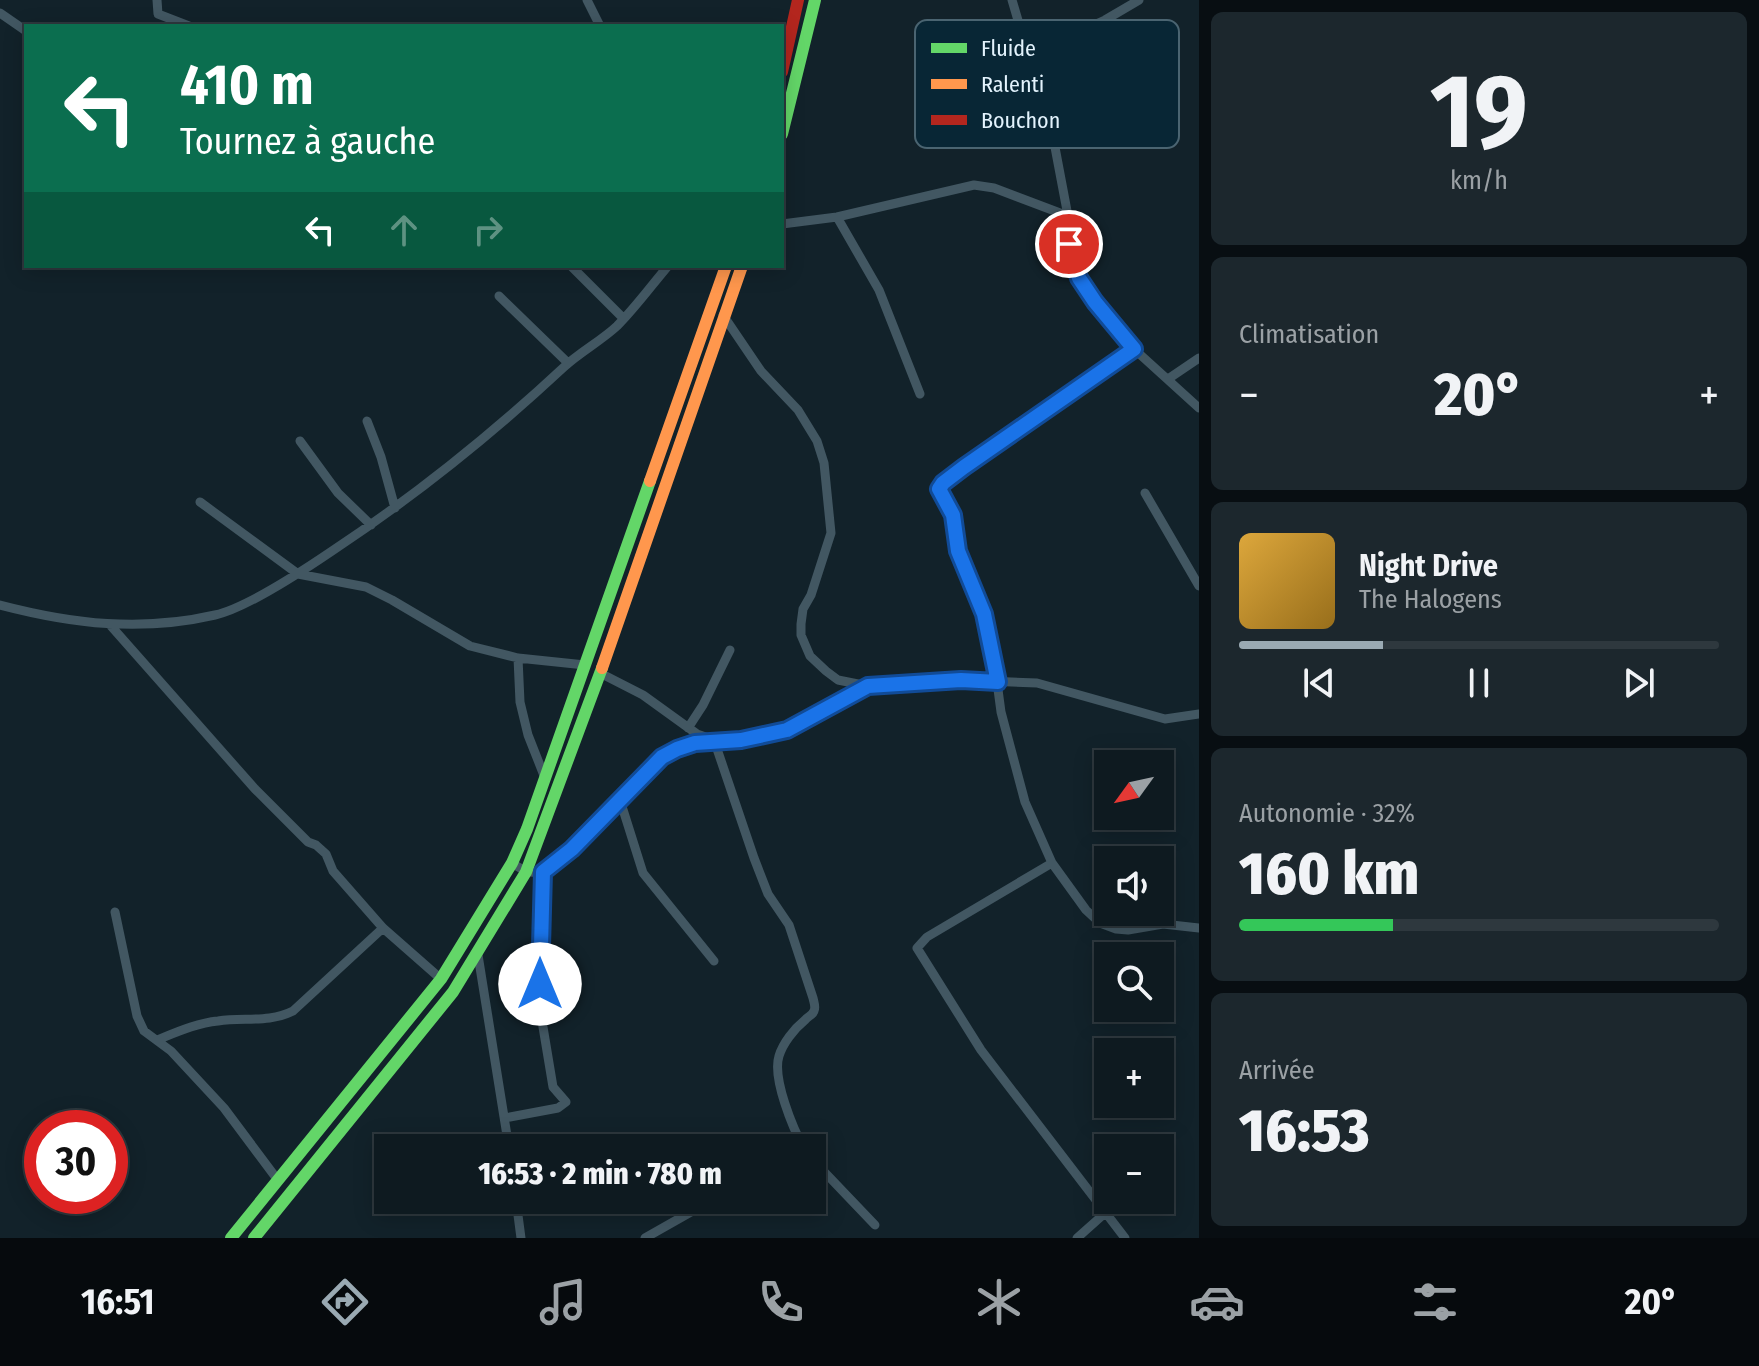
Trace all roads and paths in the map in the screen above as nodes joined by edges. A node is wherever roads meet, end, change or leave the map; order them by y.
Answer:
1 (157, 0) edge
2 (587, 0) edge
3 (798, 0) edge
4 (815, 0) edge
5 (1012, 0) edge
6 (1139, 0) edge
7 (0, 13) edge
8 (1018, 20) edge
9 (1105, 20) edge
10 (184, 24) edge
11 (599, 24) edge
12 (24, 30) edge
13 (784, 61) edge
14 (784, 126) edge
15 (1055, 148) edge
16 (1068, 216) junction
17 (837, 217) junction
18 (784, 224) edge
19 (573, 268) edge
20 (666, 268) edge
21 (725, 268) edge
22 (741, 268) edge
23 (499, 296) dead end
24 (723, 315) junction
25 (623, 318) junction
26 (1134, 349) junction
27 (1199, 358) edge
28 (568, 363) junction
29 (1168, 379) junction
30 (920, 394) dead end
31 (1199, 408) edge
32 (367, 421) dead end
33 (300, 441) dead end
34 (1145, 493) dead end
35 (200, 502) dead end
36 (395, 508) junction
37 (371, 525) junction
38 (298, 574) junction
39 (1199, 586) edge
40 (0, 605) edge
41 (111, 626) junction
42 (730, 650) dead end
43 (518, 658) junction
44 (585, 665) junction
45 (600, 673) junction
46 (998, 682) junction
47 (868, 686) junction
48 (1199, 714) edge
49 (688, 728) junction
50 (714, 740) junction
51 (545, 778) junction
52 (620, 800) junction
53 (512, 863) junction
54 (1052, 863) junction
55 (526, 872) junction
56 (543, 872) junction
57 (115, 912) dead end
58 (383, 928) junction
59 (1199, 928) edge
60 (478, 955) junction
61 (714, 961) dead end
62 (441, 979) junction
63 (157, 1040) junction
64 (505, 1118) junction
65 (507, 1134) edge
66 (798, 1134) edge
67 (826, 1174) edge
68 (277, 1179) junction
69 (1094, 1201) edge
70 (518, 1214) edge
71 (687, 1214) edge
72 (1104, 1214) joint
73 (875, 1225) dead end
74 (231, 1238) edge
75 (254, 1238) edge
76 (521, 1238) edge
77 (645, 1238) edge
78 (1077, 1238) edge
79 (1125, 1238) edge

1 - 10 street
2 - 11 street
3 - 13 street
4 - 14 street
5 - 8 street
6 - 9 street
7 - 12 street
15 - 16 street
16 - 17 street
16 - 26 street
17 - 18 street
17 - 30 street
19 - 25 street
20 - 25 street
21 - 44 street
22 - 24 street
23 - 28 street
24 - 45 street
24 - 47 street
25 - 28 street
26 - 29 street
26 - 46 street
27 - 29 street
28 - 36 street
29 - 31 street
32 - 36 street
33 - 37 street
34 - 39 street
35 - 38 street
36 - 37 street
37 - 38 street
38 - 41 street
38 - 43 street
40 - 41 street
41 - 58 street
42 - 49 street
43 - 44 street
43 - 51 street
44 - 51 street
45 - 49 street
45 - 55 street
46 - 47 street
46 - 48 street
46 - 54 street
47 - 50 street
49 - 50 street
50 - 52 street
50 - 66 street
51 - 53 street
52 - 56 street
52 - 61 street
53 - 55 street
53 - 62 street
54 - 59 street
54 - 69 street
55 - 56 street
55 - 60 street
56 - 64 street
57 - 63 street
58 - 62 street
58 - 63 street
60 - 64 street
60 - 75 street
62 - 68 street
63 - 68 street
64 - 65 street
67 - 73 street
68 - 74 street
70 - 76 street
71 - 77 street
72 - 78 street
72 - 79 street

